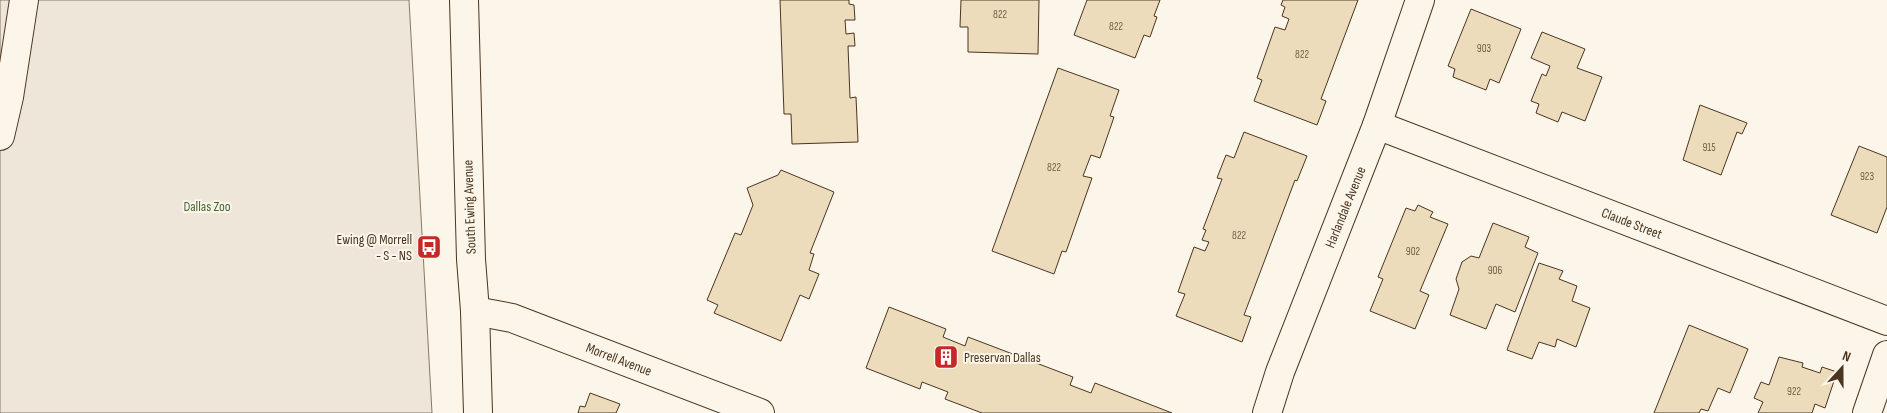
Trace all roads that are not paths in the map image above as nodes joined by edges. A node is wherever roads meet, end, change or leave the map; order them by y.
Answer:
1 (24, 0) edge
2 (464, 0) edge
3 (1420, 0) edge
4 (1377, 125) junction
5 (0, 136) edge
6 (475, 311) junction
7 (1887, 321) edge
8 (1887, 355) edge
9 (478, 413) edge
10 (760, 413) edge
11 (1267, 413) edge
12 (1867, 413) edge

1 - 5 street
2 - 6 street, South Ewing Avenue
3 - 4 street, Harlandale Avenue
4 - 7 street, Claude Street
4 - 11 street, Harlandale Avenue
6 - 9 street, South Ewing Avenue
6 - 10 street, Morrell Avenue
8 - 12 street

